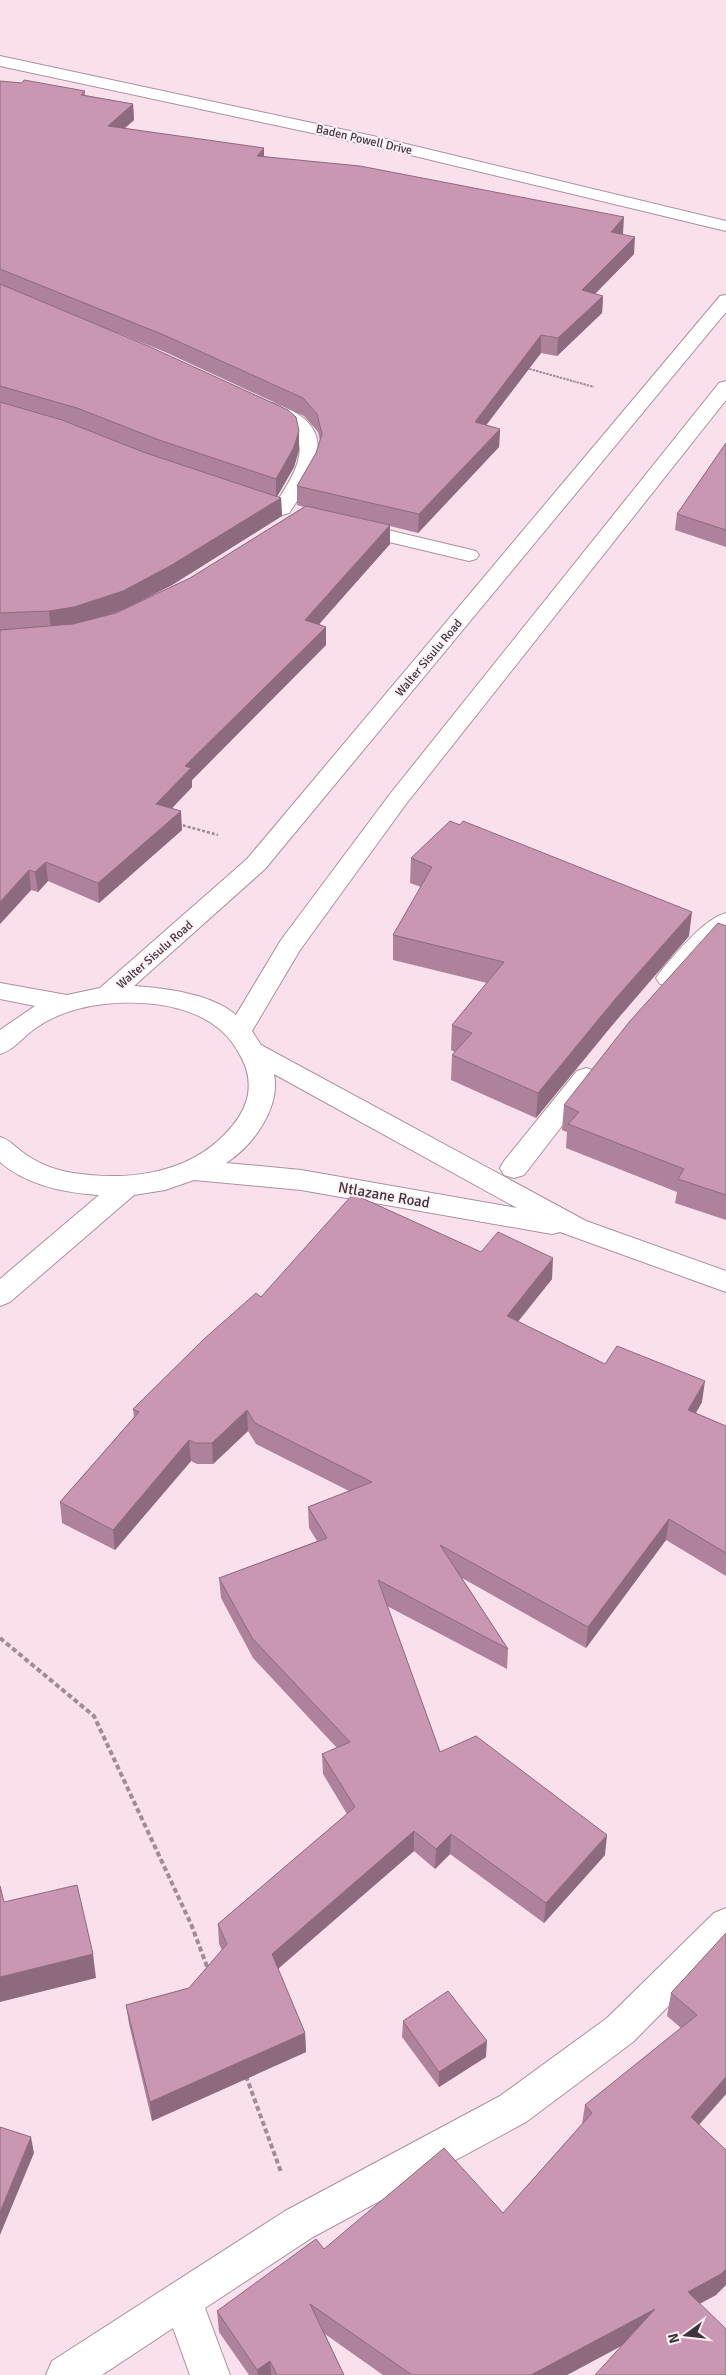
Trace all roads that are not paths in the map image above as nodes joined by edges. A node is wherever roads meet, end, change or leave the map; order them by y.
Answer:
1 (0, 61) edge
2 (726, 226) edge
3 (726, 300) edge
4 (726, 387) edge
5 (246, 398) edge
6 (330, 522) edge
7 (278, 530) edge
8 (469, 556) dead end
9 (726, 921) edge
10 (0, 991) edge
11 (109, 994) junction
12 (654, 995) edge
13 (67, 1003) junction
14 (247, 1042) junction
15 (0, 1045) edge
16 (599, 1061) edge
17 (0, 1146) edge
18 (514, 1168) dead end
19 (192, 1170) junction
20 (126, 1186) junction
21 (576, 1228) junction
22 (726, 1282) edge
23 (0, 1295) edge
24 (726, 1924) edge
25 (183, 2301) junction
26 (66, 2375) edge
27 (210, 2375) edge

1 - 2 street, Baden Powell Drive
3 - 11 street, Walter Sisulu Road
4 - 14 street
5 - 7 street
6 - 8 street
9 - 12 street
10 - 13 street
11 - 13 street, Ntlazane Road
11 - 14 street, Ntlazane Road
13 - 15 street
14 - 19 street
14 - 21 street, Ntlazane Road
16 - 18 street
17 - 20 street
19 - 20 street
19 - 21 street, Ntlazane Road
20 - 23 street
21 - 22 street, Ntlazane Road
24 - 25 street
25 - 26 street
25 - 27 street

